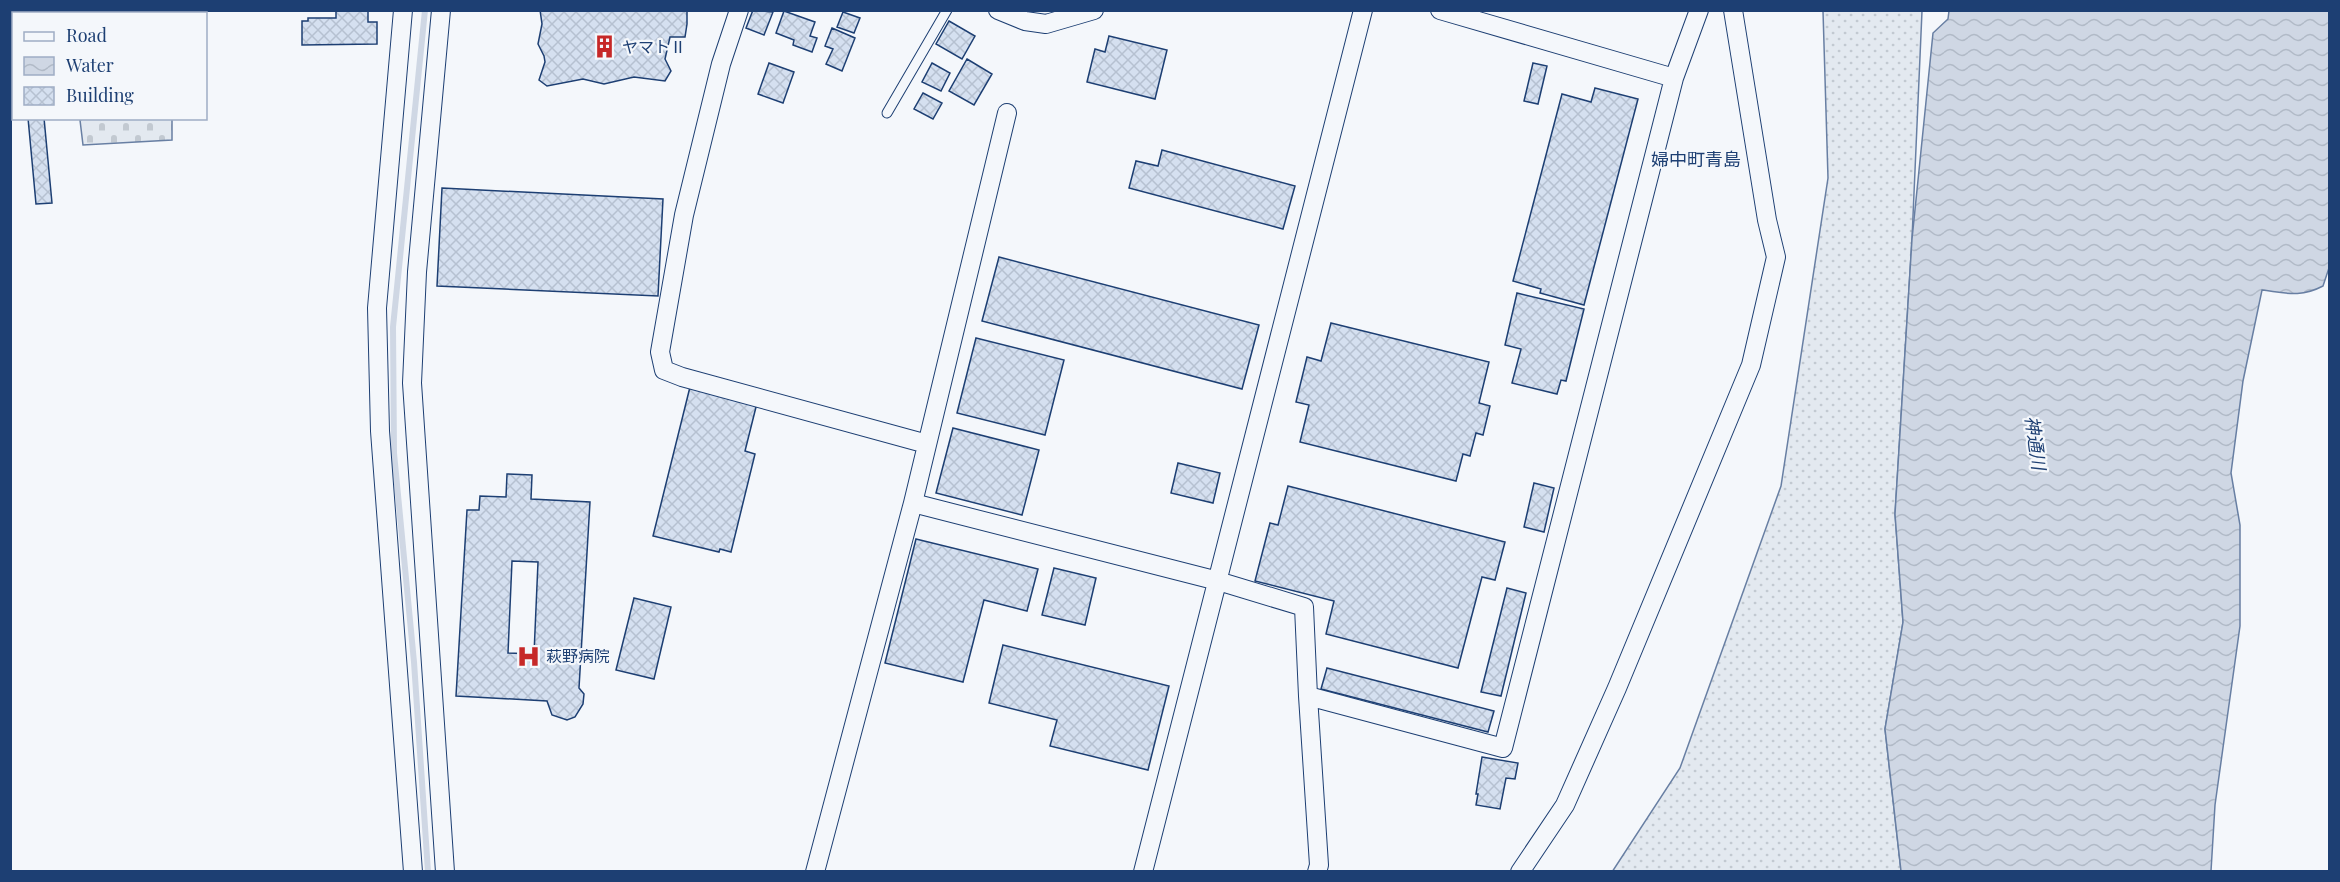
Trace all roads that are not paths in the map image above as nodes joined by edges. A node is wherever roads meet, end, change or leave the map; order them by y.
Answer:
1 (403, 10) edge
2 (441, 10) edge
3 (739, 10) edge
4 (947, 10) edge
5 (998, 10) edge
6 (1094, 10) edge
7 (1363, 10) edge
8 (1440, 10) edge
9 (1699, 10) edge
10 (1733, 10) edge
11 (1674, 78) junction
12 (887, 113) dead end
13 (1007, 114) dead end
14 (927, 444) junction
15 (913, 503) junction
16 (1218, 580) junction
17 (1308, 696) junction
18 (413, 872) edge
19 (445, 872) edge
20 (815, 872) edge
21 (1143, 872) edge
22 (1317, 872) edge
23 (1521, 872) edge

1 - 18 street
2 - 19 street
3 - 14 street
4 - 12 lane
5 - 6 street
7 - 16 street
8 - 11 street
9 - 11 street
10 - 23 street
11 - 17 street
13 - 14 street
14 - 15 street
15 - 16 street
15 - 20 street
16 - 17 street
16 - 21 street
17 - 22 street

